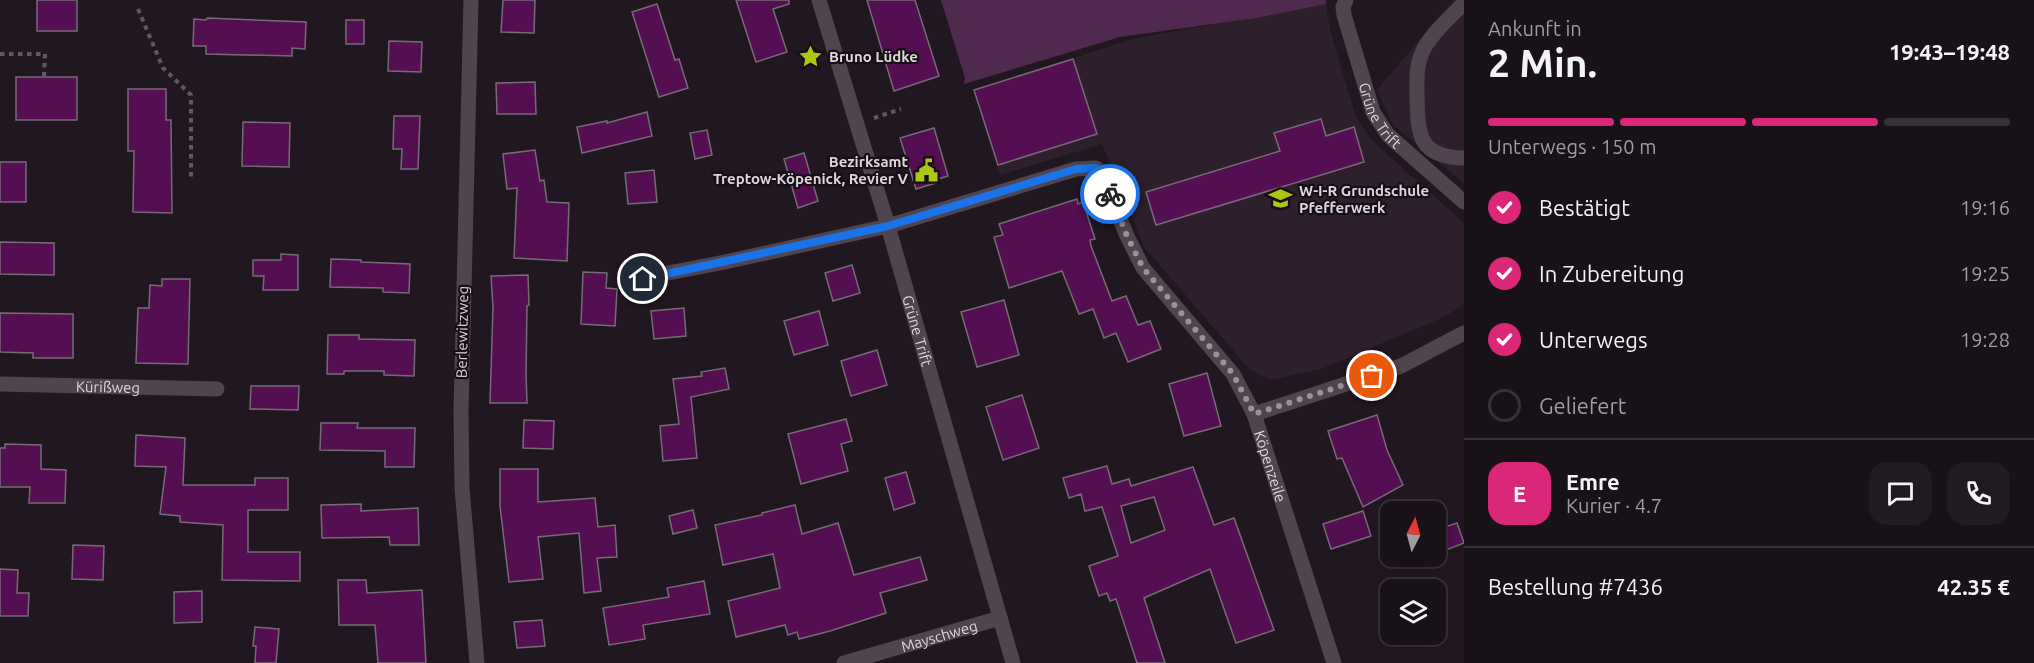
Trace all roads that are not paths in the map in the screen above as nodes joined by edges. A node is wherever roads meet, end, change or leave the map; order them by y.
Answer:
1 (471, 0) edge
2 (819, 0) edge
3 (1346, 0) edge
4 (1464, 3) edge
5 (1464, 158) edge
6 (1464, 202) edge
7 (888, 226) junction
8 (633, 280) dead end
9 (1464, 333) edge
10 (0, 384) edge
11 (217, 389) dead end
12 (1254, 414) junction
13 (1000, 618) junction
14 (477, 663) edge
15 (844, 663) edge
16 (1013, 663) edge
17 (1334, 663) edge

1 - 14 street, Berlewitzweg
2 - 7 street, Grüne Trift
3 - 6 street, Grüne Trift
4 - 5 street
7 - 8 street
7 - 12 street, Köpenzeile
7 - 13 street, Grüne Trift
9 - 12 street
10 - 11 street, Kürißweg
12 - 17 street, Köpenzeile
13 - 15 street, Mayschweg
13 - 16 street, Grüne Trift

